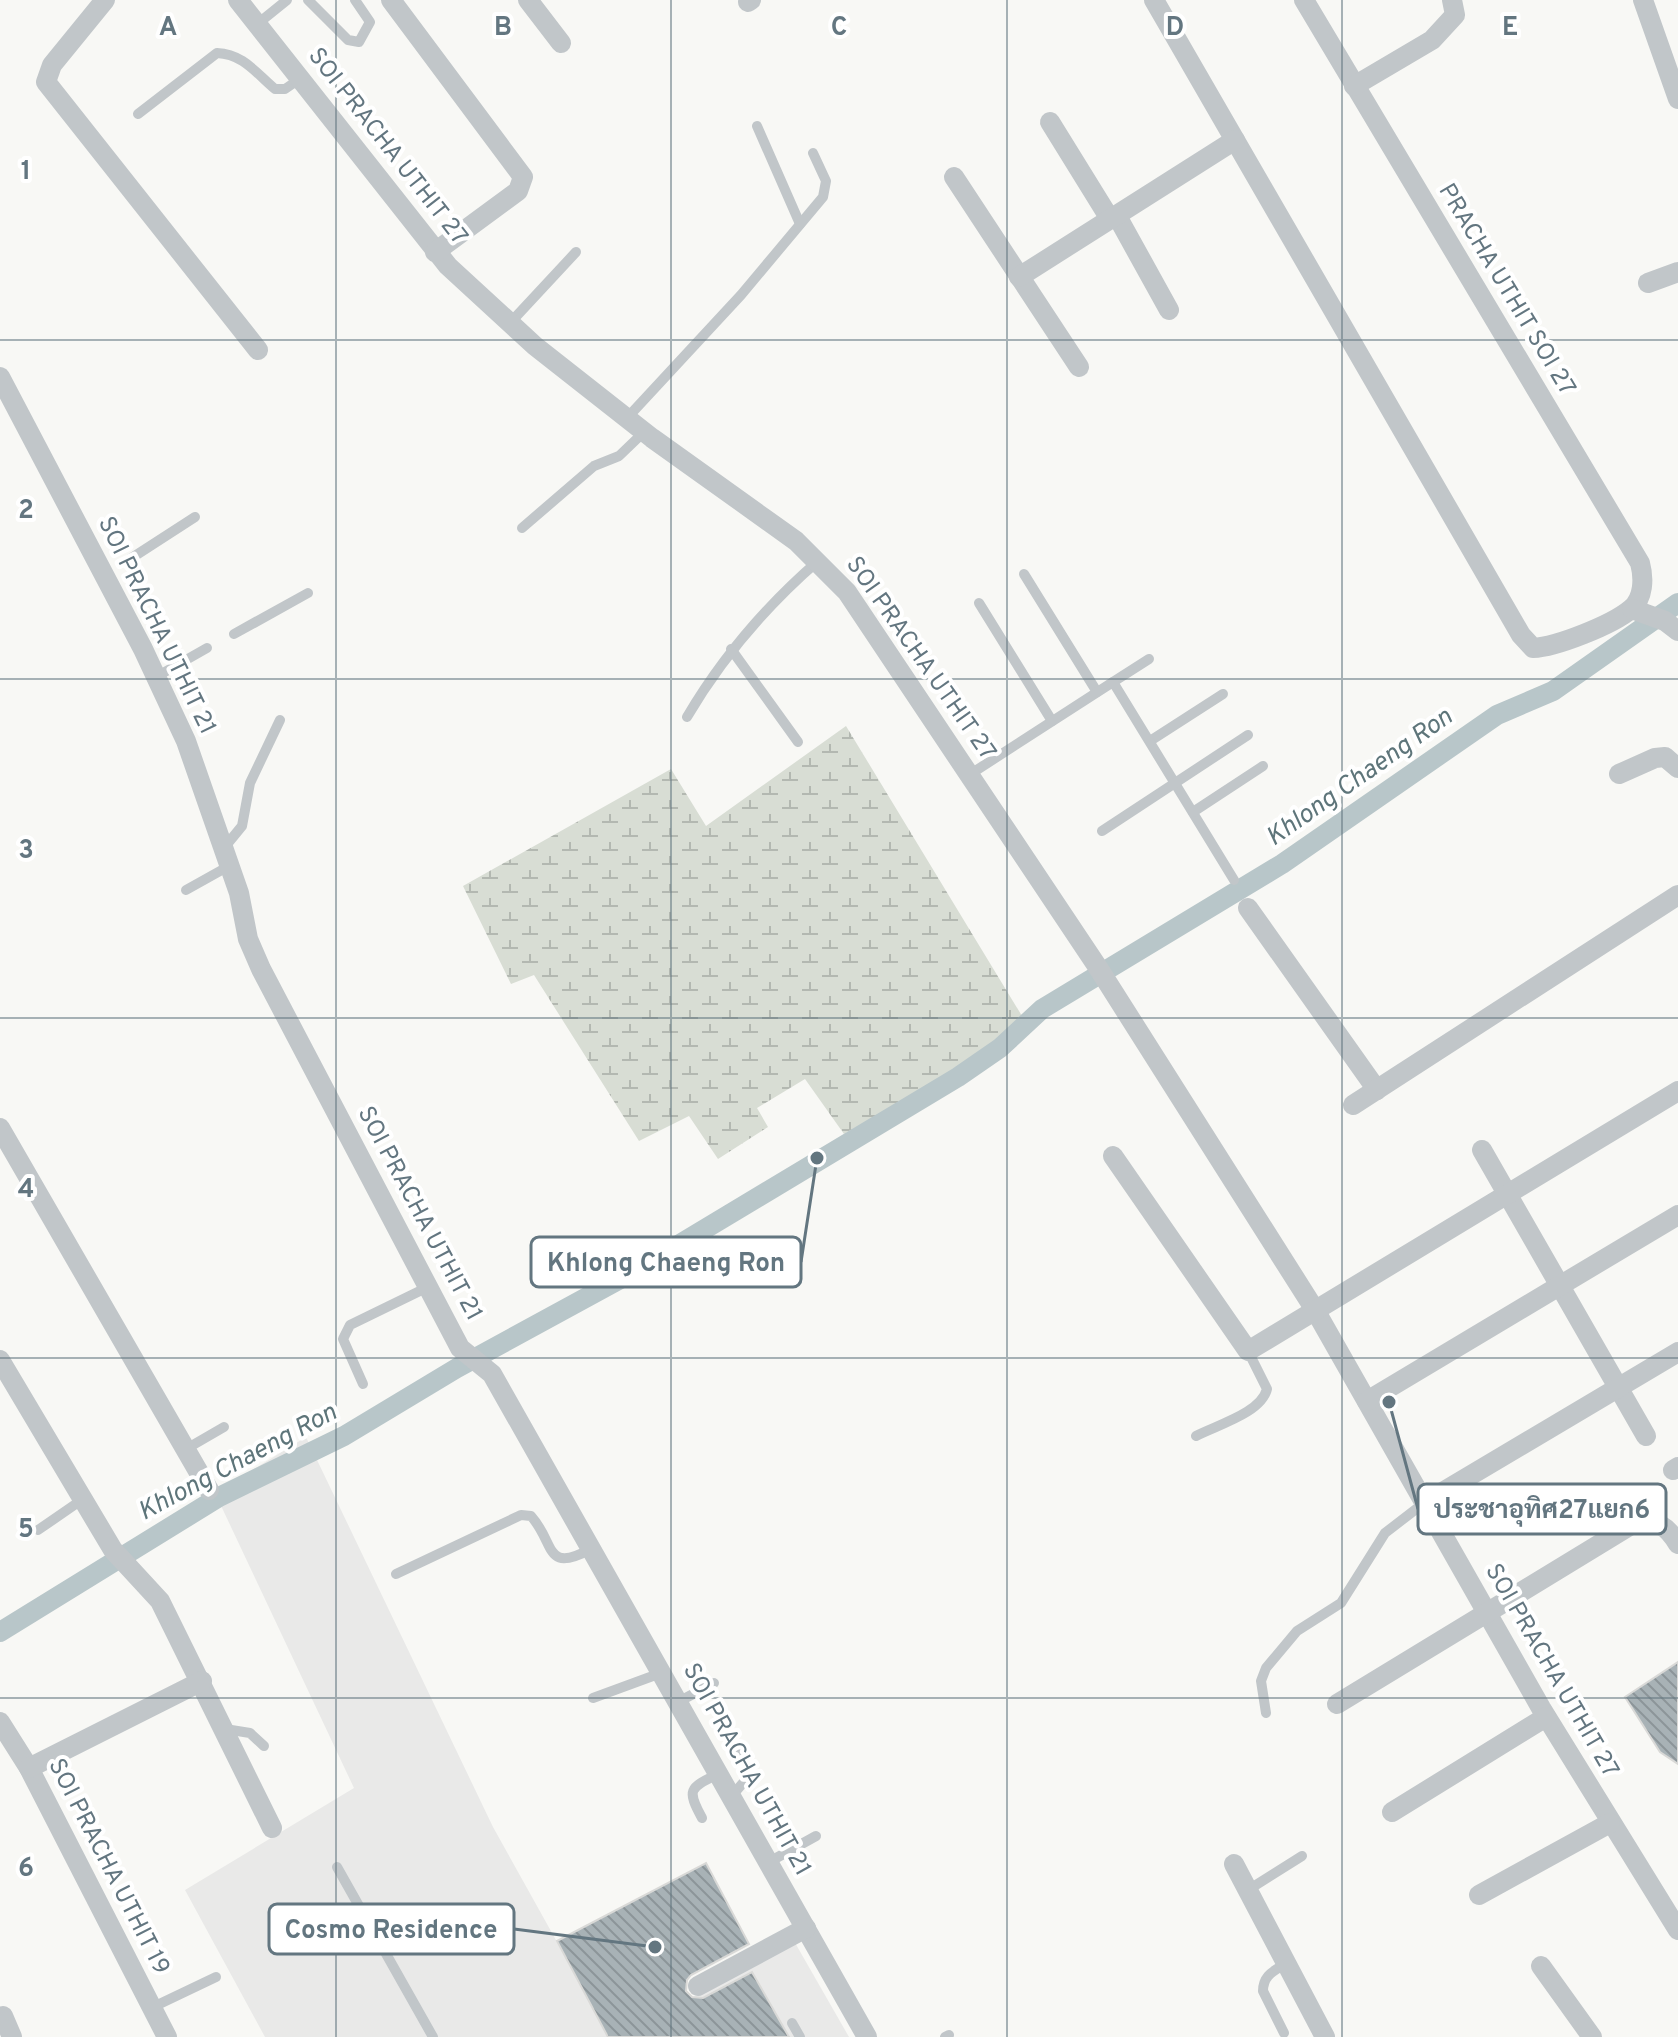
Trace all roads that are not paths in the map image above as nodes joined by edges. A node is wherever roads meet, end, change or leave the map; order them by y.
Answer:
1 (105, 0) edge
2 (287, 0) edge
3 (308, 0) edge
4 (355, 0) edge
5 (391, 0) edge
6 (528, 0) edge
7 (1154, 0) edge
8 (1304, 0) edge
9 (1452, 0) edge
10 (1643, 0) edge
11 (243, 1) edge
12 (256, 25) junction
13 (561, 43) dead end
14 (301, 78) junction
15 (1354, 86) junction
16 (1678, 99) edge
17 (138, 114) dead end
18 (1050, 122) dead end
19 (757, 126) dead end
20 (1235, 140) junction
21 (813, 153) dead end
22 (954, 177) dead end
23 (1114, 218) junction
24 (800, 224) junction
25 (435, 252) junction
26 (576, 252) dead end
27 (1678, 272) edge
28 (1019, 277) junction
29 (1648, 283) dead end
30 (1169, 310) dead end
31 (510, 323) junction
32 (258, 350) dead end
33 (1079, 367) dead end
34 (0, 377) edge
35 (627, 418) junction
36 (644, 432) junction
37 (195, 517) dead end
38 (522, 528) dead end
39 (127, 561) dead end
40 (818, 561) junction
41 (1024, 574) dead end
42 (308, 593) dead end
43 (979, 603) dead end
44 (1637, 610) junction
45 (1678, 631) edge
46 (234, 634) dead end
47 (207, 648) dead end
48 (731, 649) junction
49 (1149, 659) dead end
50 (156, 677) junction
51 (1113, 682) junction
52 (1097, 692) junction
53 (1223, 694) dead end
54 (687, 717) dead end
55 (280, 720) dead end
56 (1052, 721) junction
57 (1248, 735) dead end
58 (1150, 741) junction
59 (798, 742) dead end
60 (1263, 766) dead end
61 (1678, 768) edge
62 (1619, 774) dead end
63 (969, 775) junction
64 (1176, 784) junction
65 (1193, 812) junction
66 (1102, 831) dead end
67 (227, 857) junction
68 (1234, 880) dead end
69 (186, 890) dead end
70 (1678, 895) edge
71 (1248, 908) dead end
72 (1377, 1090) junction
73 (1678, 1091) edge
74 (1353, 1105) dead end
75 (0, 1128) edge
76 (1482, 1150) dead end
77 (1113, 1156) dead end
78 (1507, 1193) junction
79 (1678, 1215) edge
80 (1561, 1286) junction
81 (428, 1287) junction
82 (1315, 1310) junction
83 (1248, 1351) junction
84 (1678, 1352) edge
85 (0, 1360) edge
86 (363, 1384) dead end
87 (1618, 1387) junction
88 (1367, 1401) junction
89 (224, 1427) dead end
90 (1196, 1436) dead end
91 (1646, 1436) dead end
92 (186, 1449) junction
93 (209, 1490) dead end
94 (83, 1499) junction
95 (1424, 1503) junction
96 (38, 1530) dead end
97 (1678, 1544) edge
98 (591, 1549) junction
99 (396, 1574) dead end
100 (1488, 1615) junction
101 (661, 1673) junction
102 (202, 1681) junction
103 (714, 1683) dead end
104 (593, 1698) dead end
105 (678, 1702) junction
106 (1337, 1704) dead end
107 (1266, 1713) dead end
108 (1546, 1717) junction
109 (721, 1719) dead end
110 (0, 1722) edge
111 (225, 1729) junction
112 (264, 1746) dead end
113 (29, 1768) junction
114 (718, 1774) junction
115 (731, 1797) junction
116 (1392, 1812) dead end
117 (702, 1818) dead end
118 (1610, 1823) junction
119 (272, 1828) dead end
120 (816, 1836) dead end
121 (1302, 1856) dead end
122 (769, 1862) junction
123 (1234, 1864) dead end
124 (337, 1867) dead end
125 (1248, 1890) junction
126 (1479, 1895) dead end
127 (806, 1928) junction
128 (1678, 1930) edge
129 (1286, 1963) junction
130 (1541, 1966) dead end
131 (216, 1977) dead end
132 (698, 1986) dead end
133 (151, 2008) junction
134 (3, 2016) dead end
135 (792, 2023) dead end
136 (1284, 2033) dead end
137 (12, 2037) edge
138 (166, 2037) edge
139 (433, 2037) edge
140 (800, 2037) edge
141 (867, 2037) edge
142 (1325, 2037) edge
143 (1592, 2037) edge

1 - 32 street
2 - 12 lane
3 - 4 lane
5 - 25 street
6 - 13 street
7 - 20 street
8 - 15 street, PRACHA UTHIT SOI 27
9 - 15 street
10 - 16 street
11 - 12 street, SOI PRACHA UTHIT 27
12 - 14 street, SOI PRACHA UTHIT 27
14 - 17 lane
14 - 25 street, SOI PRACHA UTHIT 27
15 - 44 street, PRACHA UTHIT SOI 27
18 - 23 street
19 - 24 lane
20 - 23 street
20 - 44 street
21 - 24 lane
22 - 28 street
23 - 28 street
23 - 30 street
24 - 35 lane
25 - 31 street, SOI PRACHA UTHIT 27
26 - 31 lane
27 - 29 street
28 - 33 street
31 - 35 street, SOI PRACHA UTHIT 27
34 - 50 street, SOI PRACHA UTHIT 21
35 - 36 street, SOI PRACHA UTHIT 27
36 - 38 lane
36 - 40 street, SOI PRACHA UTHIT 27
37 - 39 lane
40 - 48 lane
40 - 63 street, SOI PRACHA UTHIT 27
41 - 52 lane
42 - 46 lane
43 - 56 lane
44 - 45 street
47 - 50 lane
48 - 54 lane
48 - 59 lane
49 - 51 lane
50 - 67 street, SOI PRACHA UTHIT 21
51 - 52 lane
51 - 58 lane
52 - 56 lane
53 - 58 lane
55 - 67 lane
56 - 63 lane
57 - 64 lane
58 - 64 lane
60 - 65 lane
61 - 62 street
63 - 82 street, SOI PRACHA UTHIT 27
64 - 65 lane
64 - 66 lane
65 - 68 lane
67 - 69 lane
67 - 81 street, SOI PRACHA UTHIT 21
70 - 72 street
71 - 72 street
72 - 74 street
73 - 78 street
75 - 92 street
76 - 78 street
77 - 83 street
78 - 80 street
78 - 82 street
79 - 80 street
80 - 87 street
80 - 88 street
81 - 86 lane
81 - 98 street, SOI PRACHA UTHIT 21
82 - 83 street
82 - 88 street, SOI PRACHA UTHIT 27
83 - 90 lane
84 - 87 street
85 - 94 street
87 - 91 street
87 - 95 street
88 - 95 street, SOI PRACHA UTHIT 27
89 - 92 lane
92 - 93 street
94 - 96 lane
94 - 102 street
95 - 100 street, SOI PRACHA UTHIT 27
95 - 107 lane
97 - 100 street
98 - 99 lane
98 - 101 street, SOI PRACHA UTHIT 21
100 - 106 street
100 - 108 street, SOI PRACHA UTHIT 27
101 - 104 lane
101 - 105 street, SOI PRACHA UTHIT 21
102 - 111 street
102 - 113 street
103 - 105 lane
105 - 114 street, SOI PRACHA UTHIT 21
108 - 116 street
108 - 118 street, SOI PRACHA UTHIT 27
109 - 115 lane
110 - 113 street, SOI PRACHA UTHIT 19
111 - 112 lane
111 - 119 street
113 - 133 street, SOI PRACHA UTHIT 19
114 - 115 street, SOI PRACHA UTHIT 21
114 - 117 lane
115 - 122 street, SOI PRACHA UTHIT 21
118 - 126 street
118 - 128 street, SOI PRACHA UTHIT 27
120 - 122 lane
121 - 125 lane
122 - 127 street, SOI PRACHA UTHIT 21
123 - 125 street
124 - 139 lane
125 - 129 street
127 - 132 street
127 - 141 street, SOI PRACHA UTHIT 21
129 - 136 lane
129 - 142 street
130 - 143 street
131 - 133 lane
133 - 138 street, SOI PRACHA UTHIT 19
134 - 137 street
135 - 140 lane

